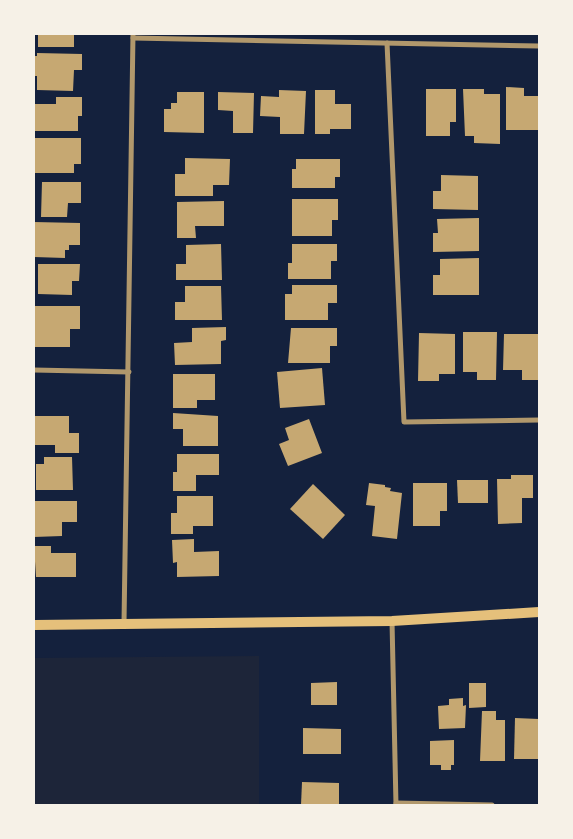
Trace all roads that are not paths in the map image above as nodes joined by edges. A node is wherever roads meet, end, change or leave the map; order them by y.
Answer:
1 (133, 36) edge
2 (387, 43) junction
3 (539, 46) edge
4 (34, 370) edge
5 (129, 372) junction
6 (539, 420) edge
7 (539, 612) edge
8 (392, 621) junction
9 (34, 624) edge
10 (124, 624) junction
11 (396, 804) edge
12 (492, 805) edge

1 - 2 street
1 - 5 street
2 - 3 street
2 - 6 street
4 - 5 street
5 - 10 street
7 - 8 main road
8 - 10 main road
8 - 11 street
9 - 10 main road
11 - 12 street

